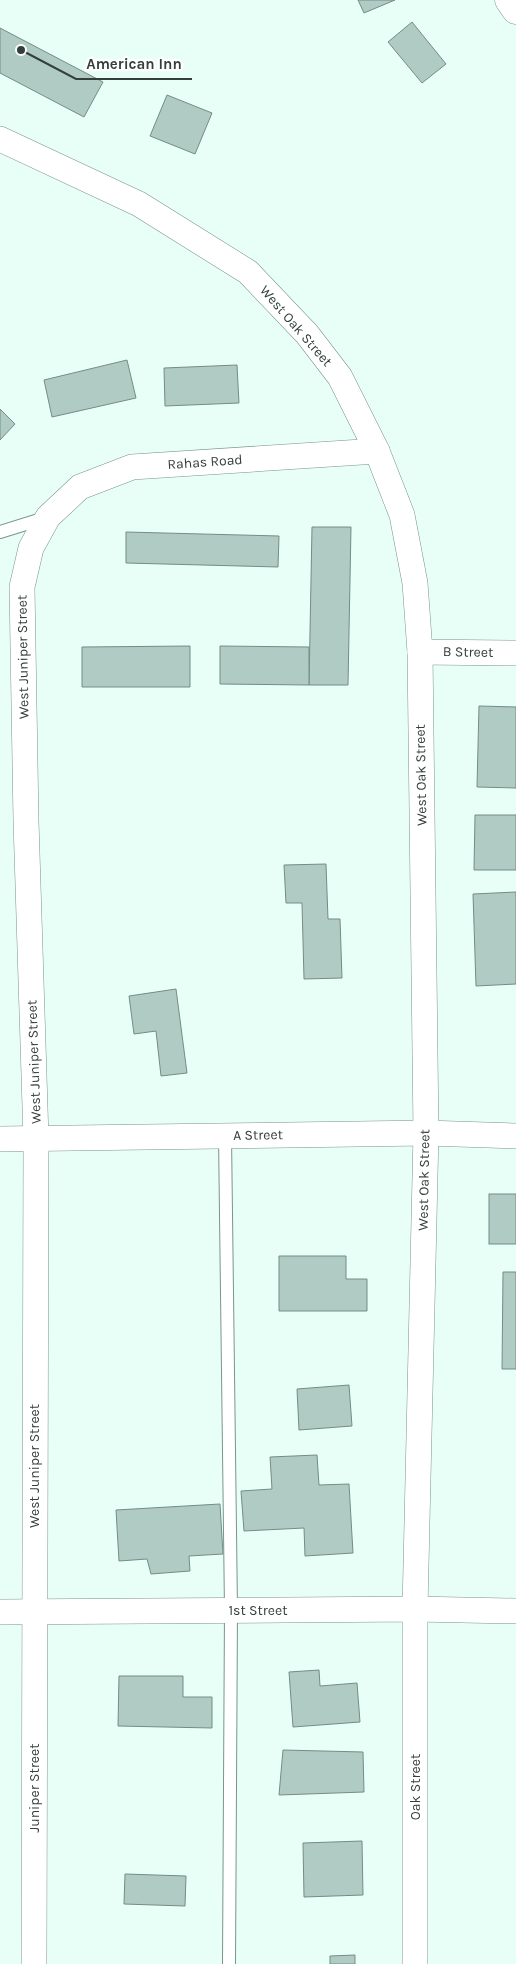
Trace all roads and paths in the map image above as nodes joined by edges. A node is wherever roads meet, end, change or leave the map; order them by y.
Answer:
1 (509, 0) edge
2 (516, 10) edge
3 (0, 139) edge
4 (377, 451) junction
5 (48, 517) junction
6 (0, 532) edge
7 (420, 652) junction
8 (516, 653) edge
9 (426, 1133) junction
10 (225, 1136) junction
11 (516, 1136) edge
12 (0, 1139) edge
13 (36, 1139) junction
14 (414, 1609) junction
15 (231, 1610) junction
16 (516, 1610) edge
17 (0, 1612) edge
18 (34, 1612) junction
19 (34, 1964) edge
20 (229, 1964) edge
21 (416, 1964) edge

1 - 2 street
3 - 4 street, West Oak Street
4 - 5 street, Rahas Road
4 - 7 street, West Oak Street
5 - 6 lane
5 - 13 street, West Juniper Street
7 - 8 street, B Street
7 - 9 street, West Oak Street
9 - 10 street, A Street
9 - 11 street, A Street
9 - 14 street, West Oak Street
10 - 13 street, A Street
10 - 15 lane
12 - 13 street, A Street
13 - 18 street, West Juniper Street
14 - 15 street, 1st Street
14 - 16 street, 1st Street
14 - 21 street, Oak Street
15 - 18 street, 1st Street
15 - 20 lane
17 - 18 street, 1st Street
18 - 19 street, Juniper Street

